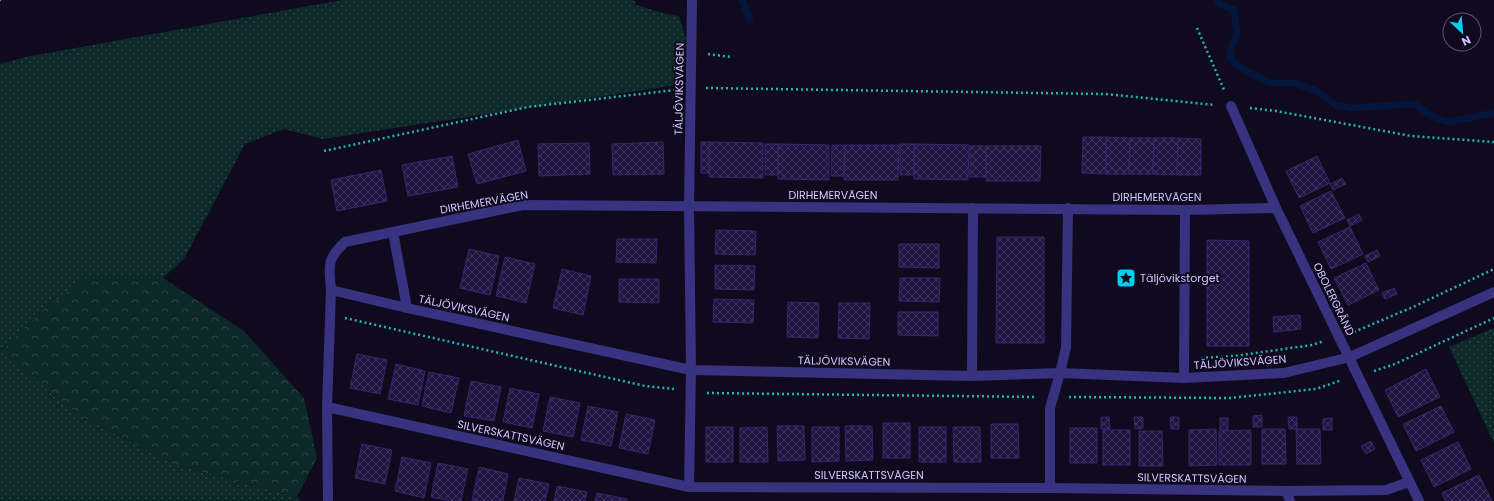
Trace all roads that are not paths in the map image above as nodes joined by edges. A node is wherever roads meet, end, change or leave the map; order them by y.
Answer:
1 (692, 0) edge
2 (1231, 106) road end
3 (690, 207) junction
4 (973, 208) junction
5 (1068, 208) junction
6 (1276, 208) junction
7 (1185, 210) junction
8 (394, 232) junction
9 (332, 290) junction
10 (1494, 292) edge
11 (407, 308) junction
12 (1350, 357) junction
13 (691, 370) junction
14 (1060, 374) junction
15 (972, 376) junction
16 (1184, 378) junction
17 (327, 407) junction
18 (1409, 482) junction
19 (689, 487) junction
20 (1050, 488) junction
21 (1286, 491) junction
22 (328, 501) edge
23 (1290, 501) edge
24 (1419, 501) edge

1 - 3 street, TÄLJÖVIKSVÄGEN
2 - 6 street, OBOLERGRÄND
3 - 4 street, DIRHEMERVÄGEN
3 - 8 street, DIRHEMERVÄGEN
3 - 13 street, TÄLJÖVIKSVÄGEN
4 - 5 street, DIRHEMERVÄGEN
4 - 15 street
5 - 7 street, DIRHEMERVÄGEN
5 - 14 street
6 - 7 street, DIRHEMERVÄGEN
6 - 12 street, OBOLERGRÄND
7 - 16 street
8 - 9 street
8 - 11 street
9 - 11 street, TÄLJÖVIKSVÄGEN
9 - 17 street
10 - 12 street, TÄLJÖVIKSVÄGEN
11 - 13 street, TÄLJÖVIKSVÄGEN
12 - 16 street, TÄLJÖVIKSVÄGEN
12 - 18 street, OBOLERGRÄND
13 - 15 street, TÄLJÖVIKSVÄGEN
13 - 19 street
14 - 15 street, TÄLJÖVIKSVÄGEN
14 - 16 street, TÄLJÖVIKSVÄGEN
14 - 20 street
17 - 19 street, SILVERSKATTSVÄGEN
17 - 22 street
18 - 21 street, SILVERSKATTSVÄGEN
18 - 24 street, OBOLERGRÄND
19 - 20 street, SILVERSKATTSVÄGEN
20 - 21 street, SILVERSKATTSVÄGEN
21 - 23 street

